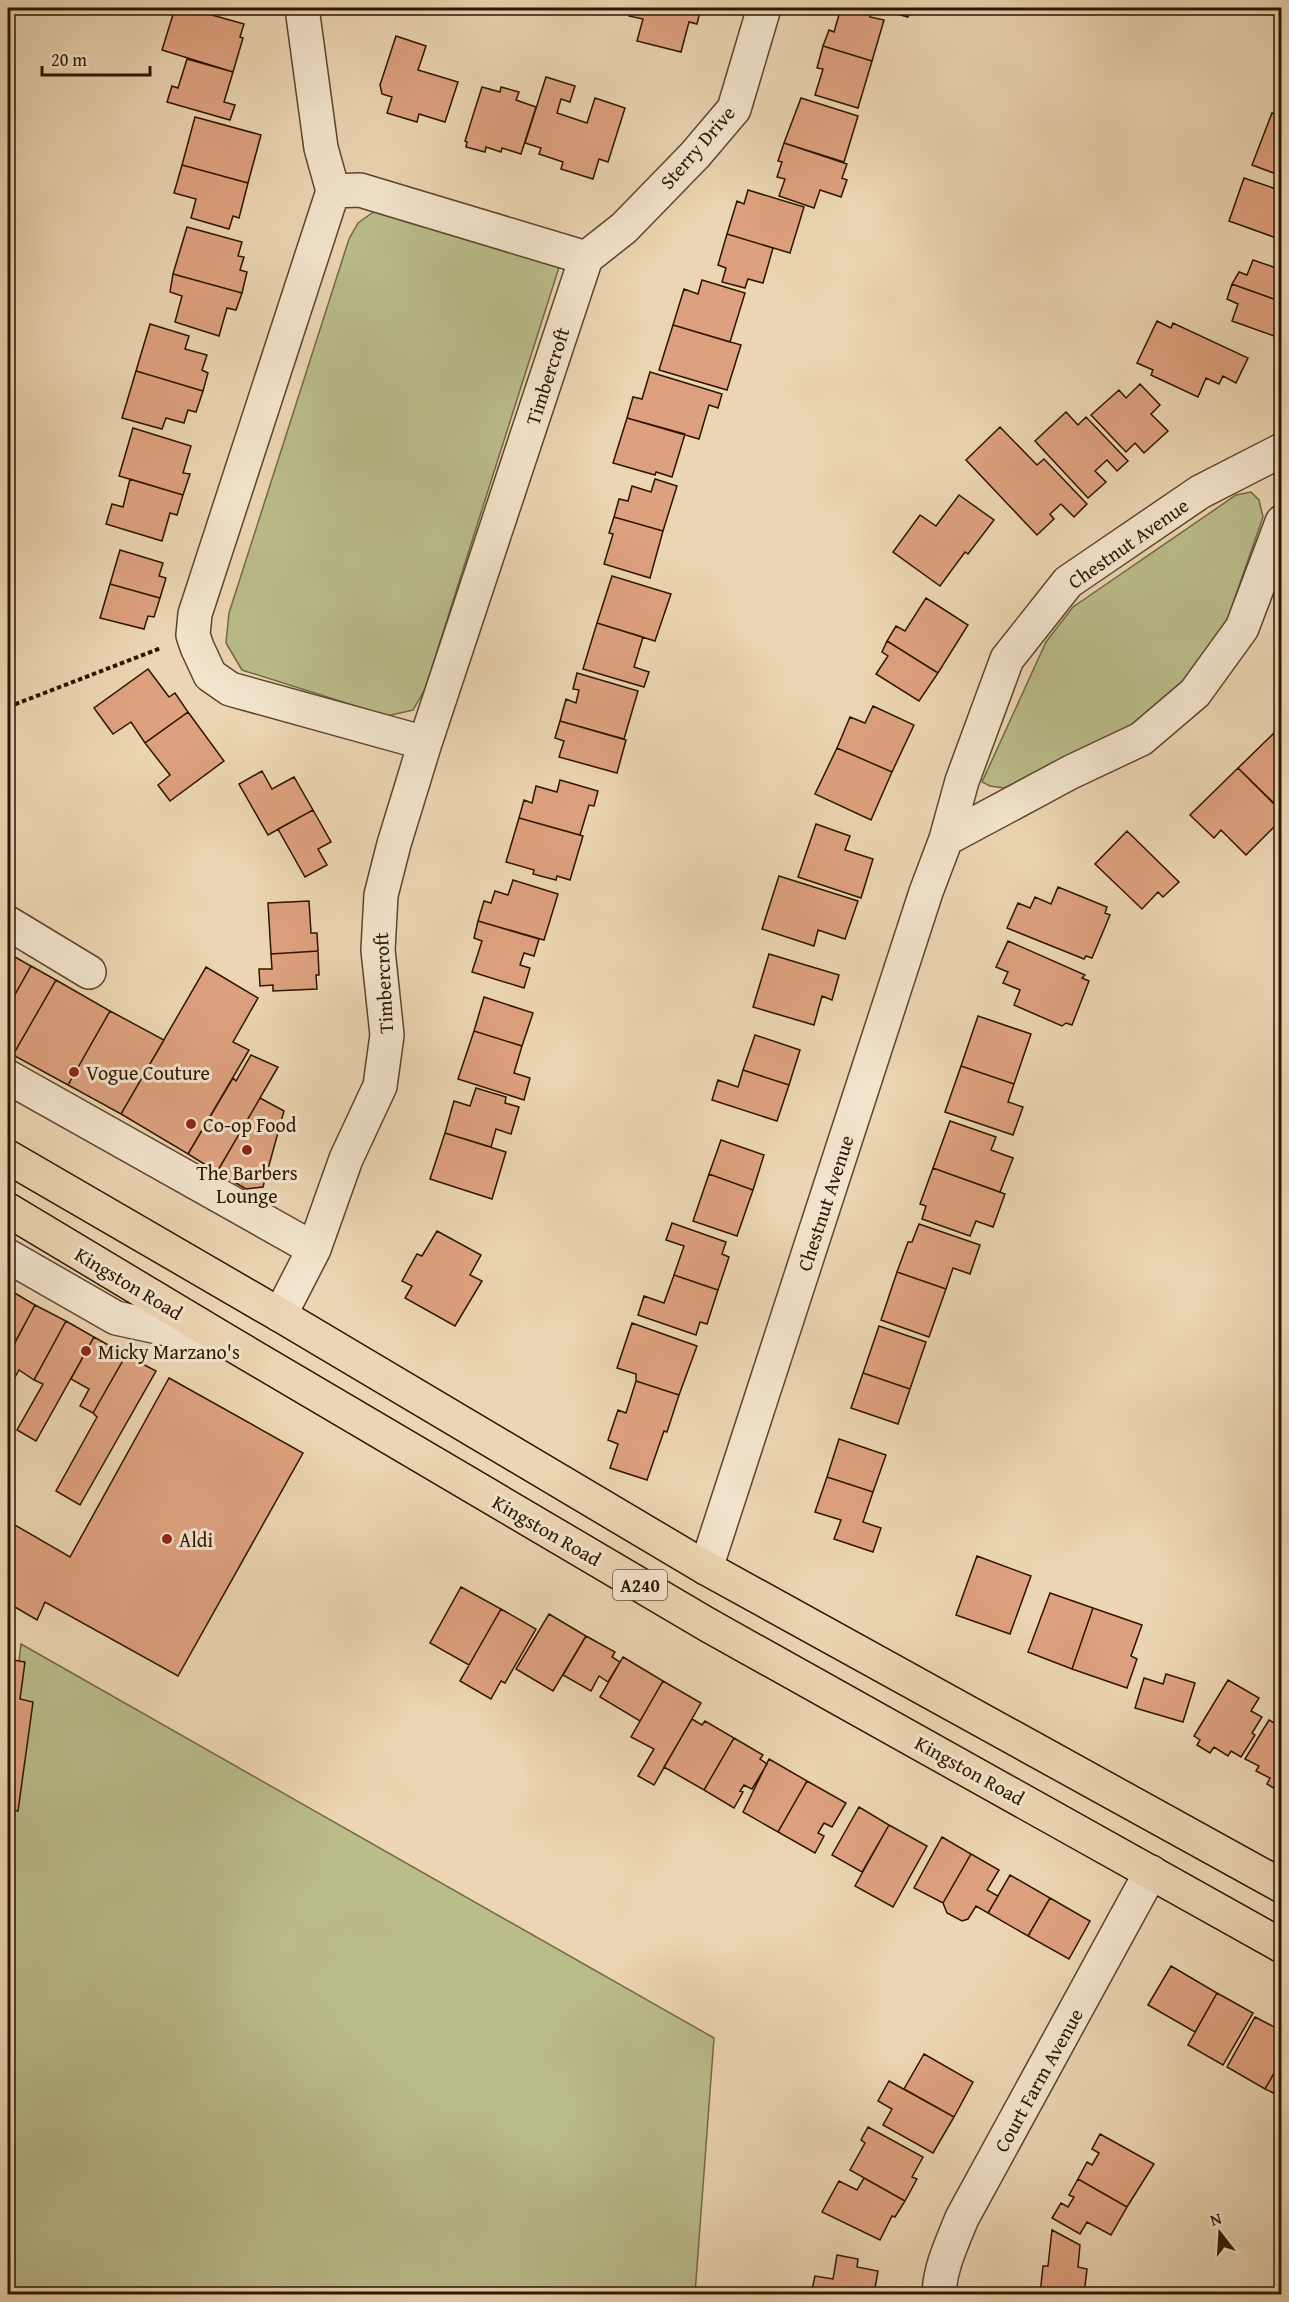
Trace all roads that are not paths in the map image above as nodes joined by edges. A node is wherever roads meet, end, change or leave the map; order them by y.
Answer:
1 (302, 8) edge
2 (764, 8) edge
3 (333, 191) junction
4 (586, 258) junction
5 (1281, 450) edge
6 (1281, 522) edge
7 (425, 743) junction
8 (946, 839) junction
9 (8, 923) edge
10 (89, 972) dead end
11 (8, 1077) edge
12 (8, 1157) edge
13 (8, 1210) edge
14 (314, 1249) junction
15 (8, 1256) edge
16 (280, 1315) junction
17 (228, 1342) junction
18 (706, 1568) junction
19 (1151, 1872) junction
20 (1281, 1886) edge
21 (1281, 1946) edge
22 (939, 2295) edge

1 - 3 street
2 - 4 street, Sterry Drive
3 - 4 street
3 - 7 street
4 - 7 street, Timbercroft
5 - 8 street, Chestnut Avenue
6 - 8 street
7 - 14 street, Timbercroft
8 - 18 street, Chestnut Avenue
9 - 10 street
11 - 14 street
12 - 16 highway, A240
13 - 17 highway, Kingston Road / A240
14 - 16 street, Timbercroft
15 - 17 street
16 - 18 highway, A240
17 - 19 highway, Kingston Road / A240
18 - 20 highway, A240
19 - 21 highway, Kingston Road / A240
19 - 22 street, Court Farm Avenue

